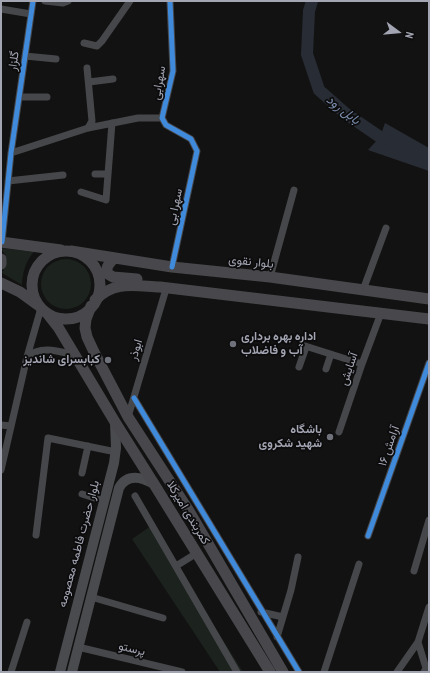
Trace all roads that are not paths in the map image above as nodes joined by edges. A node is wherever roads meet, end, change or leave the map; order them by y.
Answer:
1 (33, 1) edge
2 (45, 1) edge
3 (68, 1) edge
4 (130, 1) edge
5 (170, 1) edge
6 (1, 9) edge
7 (31, 14) junction
8 (84, 43) dead end
9 (25, 56) junction
10 (56, 59) dead end
11 (87, 68) dead end
12 (113, 79) dead end
13 (89, 82) junction
14 (19, 97) junction
15 (47, 97) dead end
16 (162, 118) junction
17 (112, 122) junction
18 (88, 128) junction
19 (197, 151) joint
20 (11, 153) junction
21 (95, 174) dead end
22 (108, 174) junction
23 (63, 175) dead end
24 (8, 181) junction
25 (294, 190) dead end
26 (82, 192) dead end
27 (386, 228) dead end
28 (1, 242) edge
29 (71, 251) junction
30 (114, 258) junction
31 (1, 259) edge
32 (1, 264) edge
33 (172, 267) junction
34 (270, 277) junction
35 (1, 282) edge
36 (163, 288) junction
37 (363, 290) junction
38 (429, 299) edge
39 (93, 303) junction
40 (44, 310) junction
41 (380, 313) junction
42 (429, 319) edge
43 (331, 354) junction
44 (74, 355) junction
45 (27, 357) junction
46 (98, 358) junction
47 (362, 364) junction
48 (429, 364) edge
49 (299, 367) dead end
50 (82, 368) junction
51 (326, 369) dead end
52 (134, 398) junction
53 (128, 417) junction
54 (115, 422) junction
55 (1, 425) edge
56 (11, 426) junction
57 (339, 432) dead end
58 (88, 446) junction
59 (116, 452) junction
60 (175, 468) junction
61 (1, 470) edge
62 (82, 473) dead end
63 (165, 474) junction
64 (154, 484) junction
65 (82, 494) dead end
66 (135, 496) dead end
67 (104, 501) junction
68 (193, 508) junction
69 (429, 520) edge
70 (36, 535) dead end
71 (368, 536) dead end
72 (197, 553) junction
73 (298, 557) dead end
74 (359, 564) dead end
75 (176, 566) junction
76 (414, 571) dead end
77 (80, 594) junction
78 (91, 597) junction
79 (429, 607) edge
80 (261, 612) junction
81 (283, 617) junction
82 (163, 618) dead end
83 (27, 622) dead end
84 (277, 637) junction
85 (418, 642) junction
86 (78, 647) junction
87 (266, 670) edge
88 (10, 672) edge
89 (60, 672) edge
90 (72, 672) edge
91 (182, 672) edge
92 (237, 672) edge
93 (283, 672) edge
94 (299, 672) edge
95 (324, 672) edge
96 (396, 672) edge
97 (424, 672) edge

1 - 7 street, گلزار
2 - 3 street
4 - 8 street
5 - 16 street, سهرابی
6 - 7 street
7 - 9 street, گلزار
9 - 10 street
9 - 14 street, گلزار
11 - 13 street
12 - 13 street
13 - 18 street
14 - 15 street
14 - 20 street, گلزار
16 - 17 street
16 - 19 street, سهرابی
17 - 18 street
17 - 22 street
18 - 20 street
19 - 33 street, سهرا بی
20 - 24 street, گلزار
21 - 22 street
22 - 26 street
23 - 24 street
24 - 28 street, گلزار
25 - 34 street
27 - 37 street
28 - 29 main road, بلوار نقوی
29 - 30 main road, بلوار نقوی
29 - 39 main road
29 - 40 main road
30 - 33 main road, بلوار نقوی
30 - 36 main road
31 - 32 main road
33 - 34 main road, بلوار نقوی
34 - 37 main road, بلوار نقوی
35 - 40 main road
36 - 39 main road
36 - 41 main road
36 - 52 street, ابوذر
37 - 38 main road, بلوار نقوی
39 - 40 main road
39 - 46 main road, کمربندی امیرکلا
40 - 44 main road, کمربندی امیرکلا
40 - 45 street
41 - 42 main road
41 - 47 street, آسایش
43 - 47 street
43 - 49 street
43 - 51 street
44 - 45 street
44 - 50 main road, کمربندی امیرکلا
45 - 56 street
46 - 50 main road
46 - 53 main road, کمربندی امیرکلا
47 - 57 street, آسایش
48 - 71 street, آرامش ۱۶
50 - 54 main road, کمربندی امیرکلا
52 - 53 street, ابوذر
52 - 60 street
53 - 63 main road, کمربندی امیرکلا
54 - 59 main road, بلوار حضرت فاطمه معصومه
54 - 64 main road, کمربندی امیرکلا
55 - 56 street
56 - 61 street
58 - 59 street
58 - 62 street
58 - 70 street
59 - 67 main road, بلوار حضرت فاطمه معصومه
60 - 63 street
60 - 68 street
63 - 68 main road, کمربندی امیرکلا
64 - 72 main road, کمربندی امیرکلا
64 - 78 main road, بلوار حضرت فاطمه معصومه
65 - 67 street
66 - 75 street
67 - 77 main road, بلوار حضرت فاطمه معصومه
68 - 80 street
68 - 93 main road, کمربندی امیرکلا
69 - 76 street
72 - 75 street
72 - 87 main road, کمربندی امیرکلا
73 - 81 street
74 - 95 street
75 - 92 street
77 - 78 main road
77 - 89 main road, بلوار حضرت فاطمه معصومه
78 - 82 street
78 - 86 main road, بلوار حضرت فاطمه معصومه
79 - 85 street
80 - 81 street
80 - 84 street
81 - 84 street
83 - 88 street
84 - 94 street
85 - 96 street
85 - 97 street
86 - 90 main road, بلوار حضرت فاطمه معصومه
86 - 91 street, پرستو

